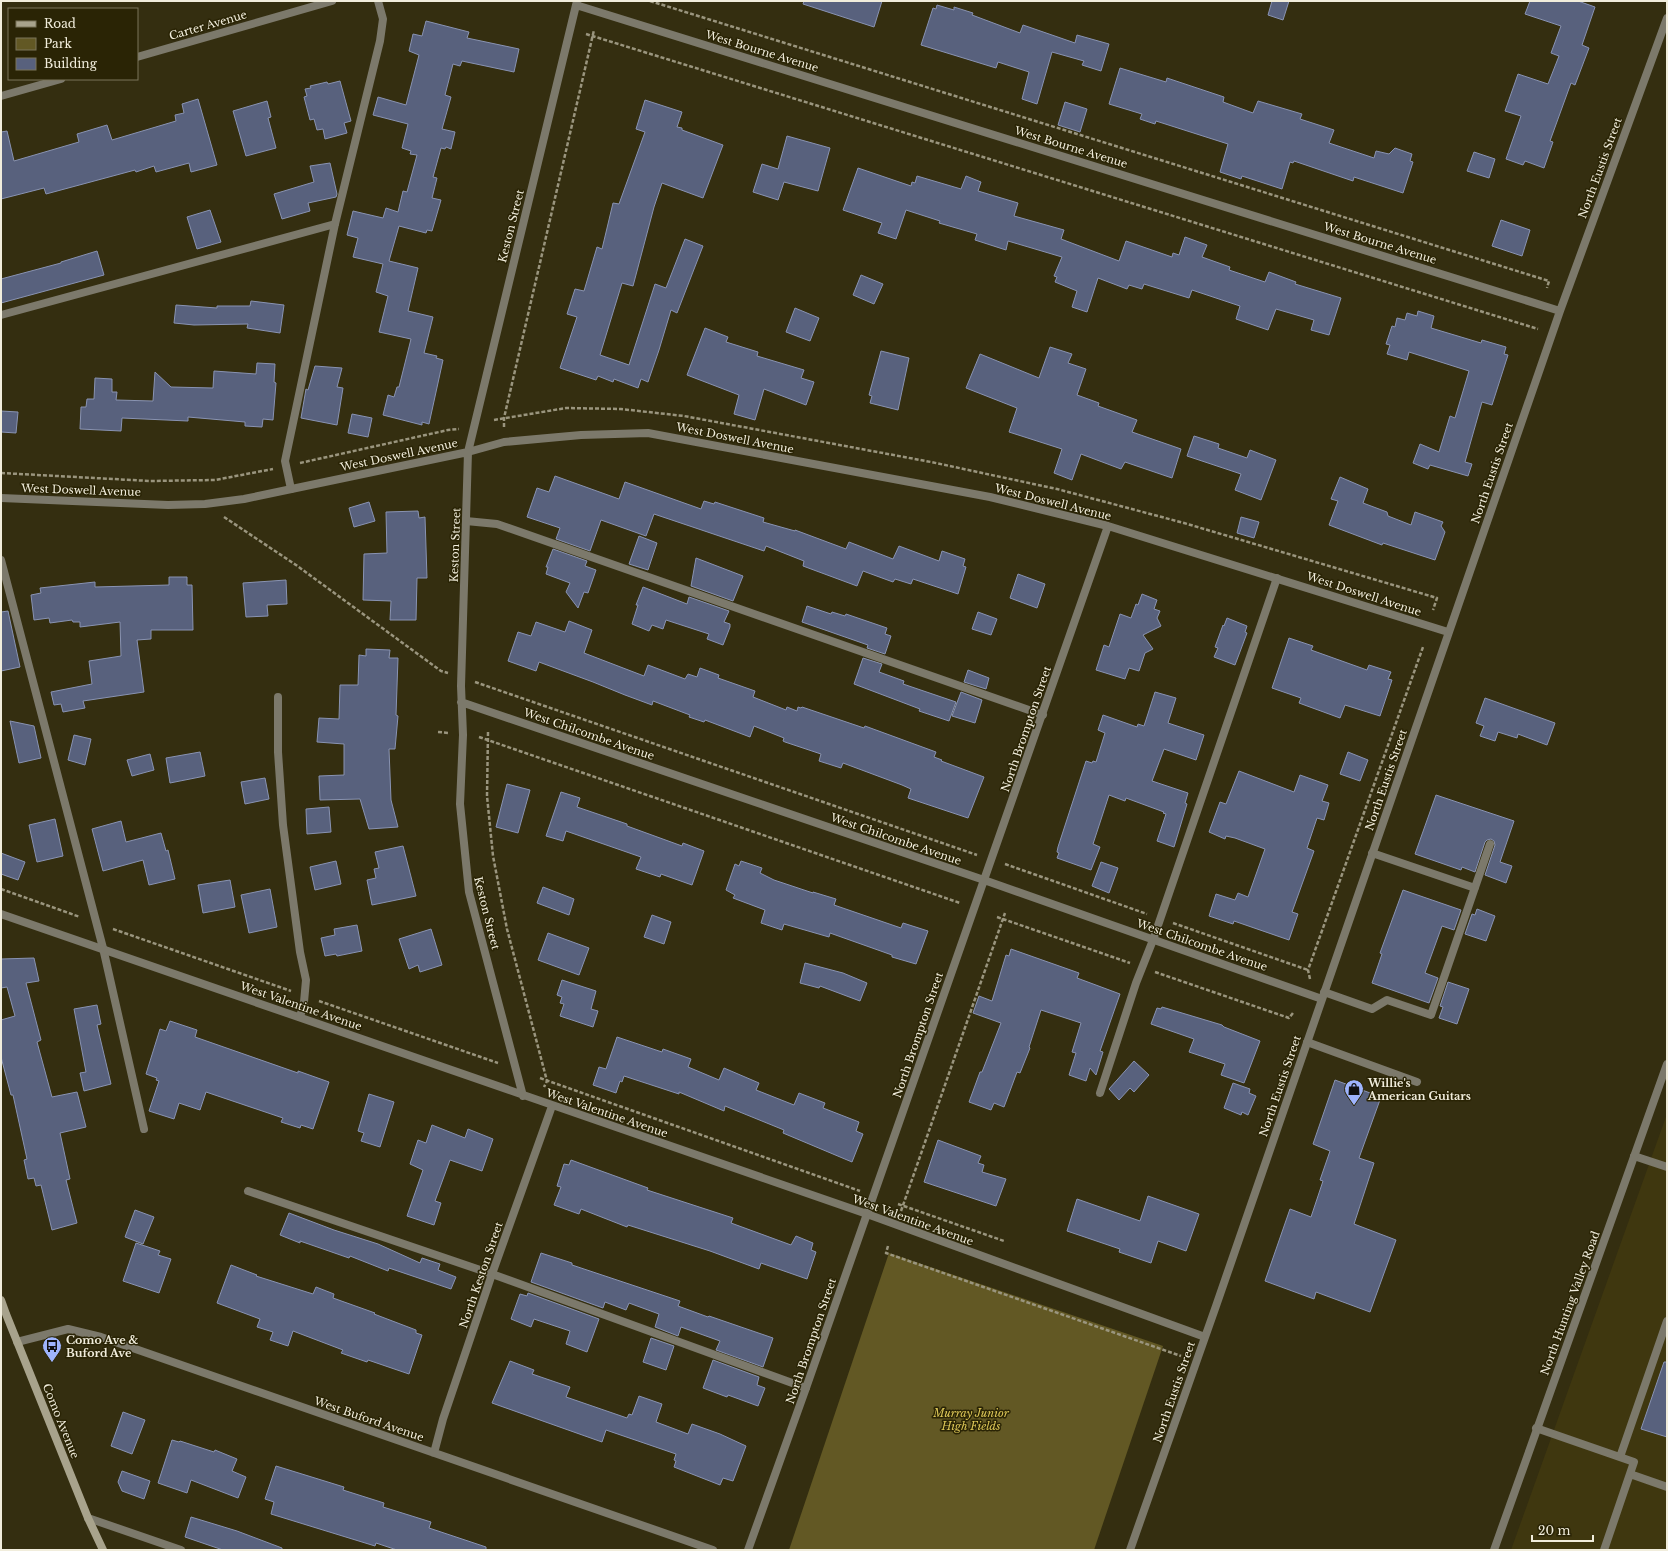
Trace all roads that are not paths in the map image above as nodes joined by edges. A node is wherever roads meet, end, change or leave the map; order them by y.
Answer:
1 (332, 1) edge
2 (378, 1) edge
3 (576, 3) edge
4 (1667, 18) edge
5 (138, 57) edge
6 (57, 80) edge
7 (1, 96) edge
8 (335, 224) junction
9 (1560, 311) junction
10 (1, 315) edge
11 (468, 452) junction
12 (291, 489) junction
13 (1, 498) edge
14 (466, 521) junction
15 (1108, 526) junction
16 (1, 560) edge
17 (1277, 578) junction
18 (1448, 632) junction
19 (278, 697) dead end
20 (461, 702) junction
21 (1043, 715) junction
22 (1490, 844) dead end
23 (1372, 853) junction
24 (984, 880) junction
25 (1475, 888) junction
26 (1, 914) edge
27 (1154, 940) junction
28 (103, 948) junction
29 (1323, 996) junction
30 (300, 1017) junction
31 (1307, 1042) junction
32 (1667, 1064) edge
33 (1417, 1082) dead end
34 (1100, 1093) dead end
35 (523, 1096) junction
36 (552, 1106) junction
37 (144, 1129) dead end
38 (1634, 1156) junction
39 (1667, 1167) edge
40 (248, 1191) dead end
41 (867, 1214) junction
42 (492, 1274) junction
43 (1, 1300) edge
44 (1667, 1322) edge
45 (1205, 1337) junction
46 (17, 1342) junction
47 (806, 1388) junction
48 (1536, 1428) junction
49 (434, 1453) junction
50 (1620, 1457) junction
51 (1630, 1474) junction
52 (1667, 1487) edge
53 (88, 1518) junction
54 (103, 1550) edge
55 (181, 1550) edge
56 (713, 1550) edge
57 (748, 1550) edge
58 (1130, 1550) edge
59 (1494, 1550) edge
60 (1604, 1550) edge

1 - 5 street, Carter Avenue
2 - 8 street
3 - 9 street, West Bourne Avenue
3 - 11 street, Keston Street
4 - 9 street, North Eustis Street
6 - 7 street
8 - 10 street
8 - 12 street
9 - 18 street, North Eustis Street
11 - 12 street, West Doswell Avenue
11 - 14 street, Keston Street
11 - 15 street, West Doswell Avenue
12 - 13 street, West Doswell Avenue
14 - 20 street, Keston Street
14 - 21 street
15 - 17 street, West Doswell Avenue
15 - 21 street, North Brompton Street
16 - 28 street
17 - 18 street, West Doswell Avenue
17 - 27 street
18 - 23 street, North Eustis Street
19 - 30 street
20 - 24 street, West Chilcombe Avenue
20 - 35 street, Keston Street
21 - 24 street, North Brompton Street
22 - 25 street
23 - 25 street
23 - 29 street, North Eustis Street
24 - 27 street, West Chilcombe Avenue
24 - 41 street, North Brompton Street
25 - 29 street, West Chilcombe Avenue
26 - 28 street, West Valentine Avenue
27 - 29 street, West Chilcombe Avenue
27 - 34 street
28 - 30 street, West Valentine Avenue
28 - 37 street
29 - 31 street, North Eustis Street
30 - 35 street, West Valentine Avenue
31 - 33 street
31 - 45 street, North Eustis Street
32 - 38 street, North Hunting Valley Road
35 - 36 street, West Valentine Avenue
36 - 41 street, West Valentine Avenue
36 - 42 street, North Keston Street
38 - 39 street
38 - 48 street, North Hunting Valley Road
40 - 42 street
41 - 45 street, West Valentine Avenue
41 - 47 street, North Brompton Street
42 - 47 street
42 - 49 street, North Keston Street
43 - 46 main road, Como Avenue
44 - 50 street
45 - 58 street, North Eustis Street
46 - 49 street, West Buford Avenue
46 - 53 main road, Como Avenue
47 - 57 street, North Brompton Street
48 - 50 street
48 - 59 street, North Hunting Valley Road
49 - 56 street, West Buford Avenue
50 - 51 street
51 - 52 street
51 - 60 street
53 - 54 main road, Como Avenue
53 - 55 street

